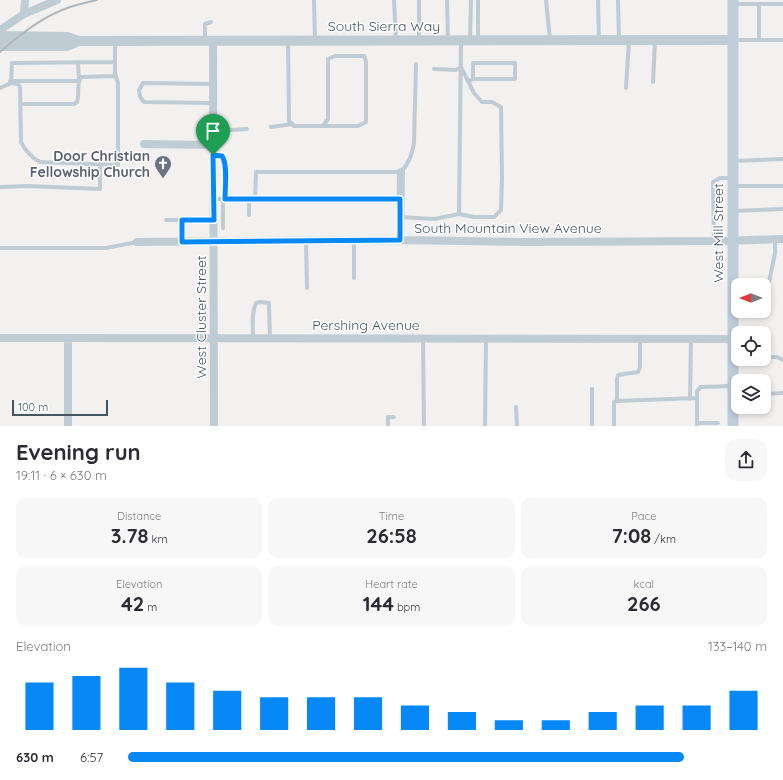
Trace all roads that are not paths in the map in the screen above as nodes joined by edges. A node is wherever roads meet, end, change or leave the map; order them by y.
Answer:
1 (25, 0) edge
2 (57, 0) edge
3 (314, 0) edge
4 (394, 0) edge
5 (419, 0) edge
6 (447, 0) edge
7 (471, 0) edge
8 (478, 0) edge
9 (546, 0) edge
10 (598, 0) edge
11 (618, 0) edge
12 (733, 2) edge
13 (759, 4) junction
14 (783, 4) edge
15 (24, 14) junction
16 (211, 22) dead end
17 (0, 30) edge
18 (0, 36) edge
19 (115, 40) junction
20 (209, 40) junction
21 (288, 40) junction
22 (315, 40) junction
23 (396, 40) junction
24 (419, 40) junction
25 (448, 40) junction
26 (470, 40) junction
27 (550, 40) junction
28 (599, 40) junction
29 (624, 40) junction
30 (655, 40) junction
31 (733, 40) junction
32 (759, 40) junction
33 (783, 40) edge
34 (80, 41) junction
35 (0, 46) edge
36 (78, 62) junction
37 (115, 62) junction
38 (416, 64) dead end
39 (461, 67) junction
40 (434, 69) dead end
41 (116, 76) junction
42 (473, 79) junction
43 (79, 81) junction
44 (468, 81) junction
45 (11, 82) junction
46 (653, 82) dead end
47 (213, 84) junction
48 (0, 88) edge
49 (626, 88) dead end
50 (213, 103) junction
51 (20, 104) junction
52 (292, 124) junction
53 (323, 126) junction
54 (271, 127) dead end
55 (247, 129) dead end
56 (213, 131) junction
57 (144, 144) dead end
58 (213, 145) junction
59 (213, 155) junction
60 (783, 159) edge
61 (733, 161) junction
62 (100, 164) junction
63 (401, 172) junction
64 (733, 182) junction
65 (783, 186) edge
66 (0, 187) edge
67 (213, 199) junction
68 (224, 199) junction
69 (249, 199) junction
70 (256, 199) junction
71 (400, 199) junction
72 (783, 209) edge
73 (733, 211) junction
74 (459, 214) junction
75 (248, 215) dead end
76 (400, 217) junction
77 (166, 220) dead end
78 (182, 220) junction
79 (214, 220) junction
80 (223, 228) dead end
81 (779, 239) edge
82 (354, 240) junction
83 (400, 240) junction
84 (306, 241) junction
85 (714, 241) junction
86 (733, 241) junction
87 (137, 242) joint
88 (182, 242) junction
89 (214, 242) junction
90 (0, 248) edge
91 (354, 278) dead end
92 (735, 278) edge
93 (770, 278) edge
94 (307, 288) dead end
95 (0, 338) edge
96 (68, 338) junction
97 (214, 338) junction
98 (253, 338) junction
99 (270, 338) junction
100 (422, 338) junction
101 (486, 338) junction
102 (640, 338) junction
103 (691, 339) junction
104 (731, 339) edge
105 (771, 357) edge
106 (783, 360) edge
107 (731, 386) edge
108 (592, 389) dead end
109 (783, 393) edge
110 (771, 394) edge
111 (690, 398) junction
112 (697, 398) junction
113 (617, 401) junction
114 (516, 407) dead end
115 (733, 414) edge
116 (394, 417) dead end
117 (718, 423) dead end
118 (697, 424) edge
119 (68, 426) edge
120 (214, 426) edge
121 (388, 426) edge
122 (424, 426) edge
123 (485, 426) edge
124 (517, 426) edge
125 (592, 426) edge
126 (614, 426) edge
127 (733, 426) edge

1 - 15 street
2 - 15 street
3 - 22 lane
4 - 23 lane
5 - 24 lane
6 - 25 lane
7 - 26 lane
8 - 26 lane
9 - 27 lane
10 - 28 lane
11 - 29 lane
12 - 13 lane
12 - 31 main road, West Mill Street
13 - 14 lane
13 - 32 lane
15 - 17 street
16 - 20 lane
18 - 34 street
19 - 20 street, South Sierra Way
19 - 34 street, South Sierra Way
19 - 37 lane
20 - 21 street, South Sierra Way
20 - 47 street, West Cluster Street
21 - 22 street, South Sierra Way
21 - 52 lane
22 - 23 street, South Sierra Way
23 - 24 street, South Sierra Way
24 - 25 street, South Sierra Way
25 - 26 street, South Sierra Way
26 - 27 street, South Sierra Way
26 - 39 lane
27 - 28 street, South Sierra Way
28 - 29 street, South Sierra Way
29 - 30 street, South Sierra Way
29 - 49 lane
30 - 31 street, South Sierra Way
30 - 46 lane
31 - 32 lane
31 - 61 main road, West Mill Street
32 - 33 lane
34 - 35 street
36 - 37 lane
36 - 43 lane
36 - 45 lane
37 - 41 lane
38 - 63 lane
39 - 40 lane
39 - 44 lane
39 - 74 lane
41 - 43 lane
41 - 62 lane
42 - 42 lane
42 - 44 lane
43 - 45 lane
43 - 51 lane
44 - 74 lane
45 - 48 lane
45 - 51 lane
47 - 50 street, West Cluster Street
47 - 50 lane
50 - 56 street, West Cluster Street
51 - 62 lane
52 - 53 lane
52 - 54 lane
53 - 53 lane
55 - 56 lane
56 - 58 street, West Cluster Street
57 - 58 street
58 - 59 street, West Cluster Street
59 - 67 street, West Cluster Street
59 - 68 lane
60 - 61 lane
61 - 64 main road, West Mill Street
62 - 66 lane
63 - 70 lane
63 - 71 street
64 - 65 lane
64 - 73 main road, West Mill Street
64 - 85 lane
67 - 68 lane
67 - 79 street, West Cluster Street
68 - 69 lane
68 - 80 lane
69 - 70 lane
69 - 75 lane
70 - 71 lane
71 - 76 street
72 - 73 lane
73 - 86 main road, West Mill Street
74 - 76 lane
76 - 83 street
77 - 78 lane
78 - 79 lane
78 - 88 lane
79 - 89 street, West Cluster Street
81 - 86 street, South Mountain View Avenue
81 - 93 lane
82 - 83 street, South Mountain View Avenue
82 - 84 street, South Mountain View Avenue
82 - 91 lane
83 - 85 street, South Mountain View Avenue
84 - 89 street, South Mountain View Avenue
84 - 94 lane
85 - 86 street, South Mountain View Avenue
86 - 92 main road, West Mill Street
87 - 88 street, South Mountain View Avenue
87 - 90 lane
88 - 89 street, South Mountain View Avenue
89 - 97 street, West Cluster Street
95 - 96 street, Pershing Avenue
96 - 97 street, Pershing Avenue
96 - 119 street
97 - 98 street, Pershing Avenue
97 - 120 street, West Cluster Street
98 - 99 street, Pershing Avenue
98 - 99 lane
99 - 100 street, Pershing Avenue
100 - 101 street, Pershing Avenue
100 - 122 lane
101 - 102 street, Pershing Avenue
101 - 123 lane
102 - 103 street, Pershing Avenue
102 - 113 lane
103 - 104 street, Pershing Avenue
103 - 111 lane
105 - 106 lane
107 - 112 lane
108 - 125 lane
109 - 110 lane
111 - 112 lane
111 - 113 lane
112 - 118 lane
113 - 126 lane
114 - 124 lane
115 - 127 main road, West Mill Street
116 - 121 lane
117 - 118 lane

